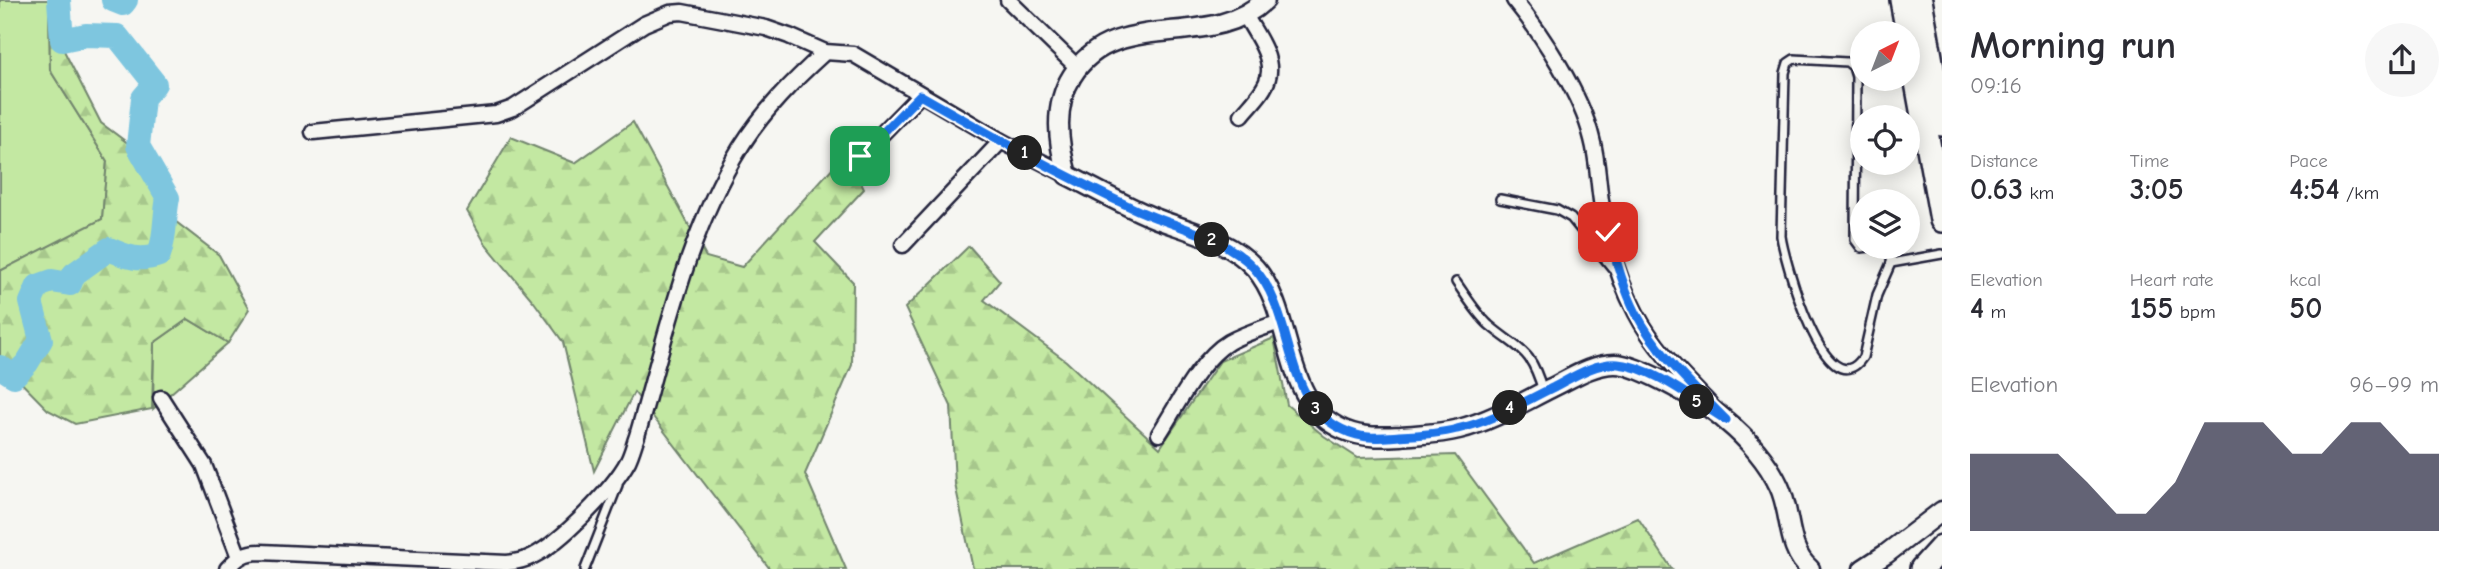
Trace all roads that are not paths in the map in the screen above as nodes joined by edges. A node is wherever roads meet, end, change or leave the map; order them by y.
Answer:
1 (1008, 0) edge
2 (1265, 0) edge
3 (1514, 0) edge
4 (1902, 0) edge
5 (1920, 0) edge
6 (1245, 15) junction
7 (825, 52) junction
8 (1077, 67) junction
9 (920, 95) junction
10 (1242, 115) dead end
11 (1942, 124) edge
12 (313, 132) dead end
13 (1001, 141) junction
14 (860, 156) dead end
15 (1067, 175) junction
16 (1855, 189) edge
17 (1500, 198) dead end
18 (1942, 220) edge
19 (904, 245) dead end
20 (1942, 254) edge
21 (1891, 259) edge
22 (1891, 263) junction
23 (1622, 280) junction
24 (1456, 282) dead end
25 (1280, 322) junction
26 (1543, 392) junction
27 (161, 398) dead end
28 (1726, 420) junction
29 (1159, 434) dead end
30 (627, 461) junction
31 (1940, 514) edge
32 (1942, 547) edge
33 (239, 556) junction
34 (452, 565) edge
35 (227, 569) edge
36 (584, 569) edge
37 (1810, 569) edge
38 (1863, 569) edge
39 (1922, 569) edge

1 - 8 street
2 - 6 street
3 - 23 street
4 - 18 main road
5 - 11 main road
6 - 8 street
6 - 10 street
7 - 9 street
7 - 12 street
7 - 30 street
8 - 15 street
9 - 13 street
9 - 14 street
13 - 15 street
13 - 19 street
15 - 25 street
16 - 22 lane
17 - 23 lane
20 - 22 lane
21 - 22 lane
23 - 28 street
24 - 26 lane
25 - 26 street
25 - 29 street
26 - 28 street
27 - 33 street
28 - 37 street
30 - 34 street
30 - 36 lane
31 - 38 street
32 - 39 main road
33 - 34 street
33 - 35 street

